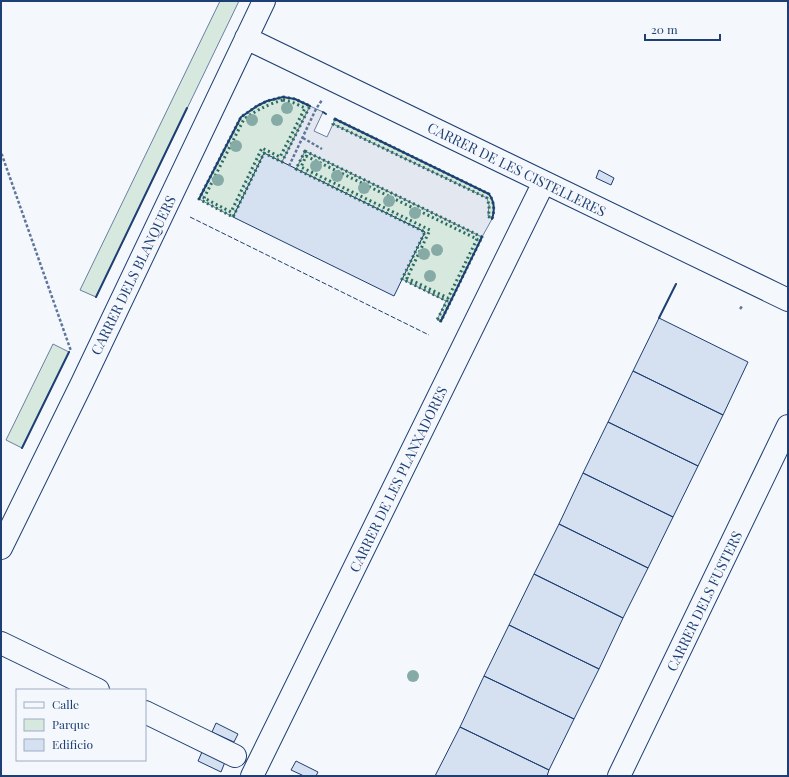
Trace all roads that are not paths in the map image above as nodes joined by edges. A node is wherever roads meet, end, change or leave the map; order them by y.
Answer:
1 (264, 1) edge
2 (246, 38) junction
3 (544, 182) junction
4 (788, 300) edge
5 (788, 426) edge
6 (1, 548) edge
7 (1, 643) edge
8 (96, 689) edge
9 (146, 712) edge
10 (236, 756) dead end
11 (252, 776) edge
12 (619, 776) edge

1 - 2 street, CARRER DELS BLANQUERS
2 - 3 street, CARRER DE LES CISTELLERES
2 - 6 street, CARRER DELS BLANQUERS
3 - 4 street, CARRER DE LES CISTELLERES
3 - 11 street, CARRER DE LES PLANXADORES
5 - 12 street, CARRER DELS FUSTERS
7 - 8 street
9 - 10 street

